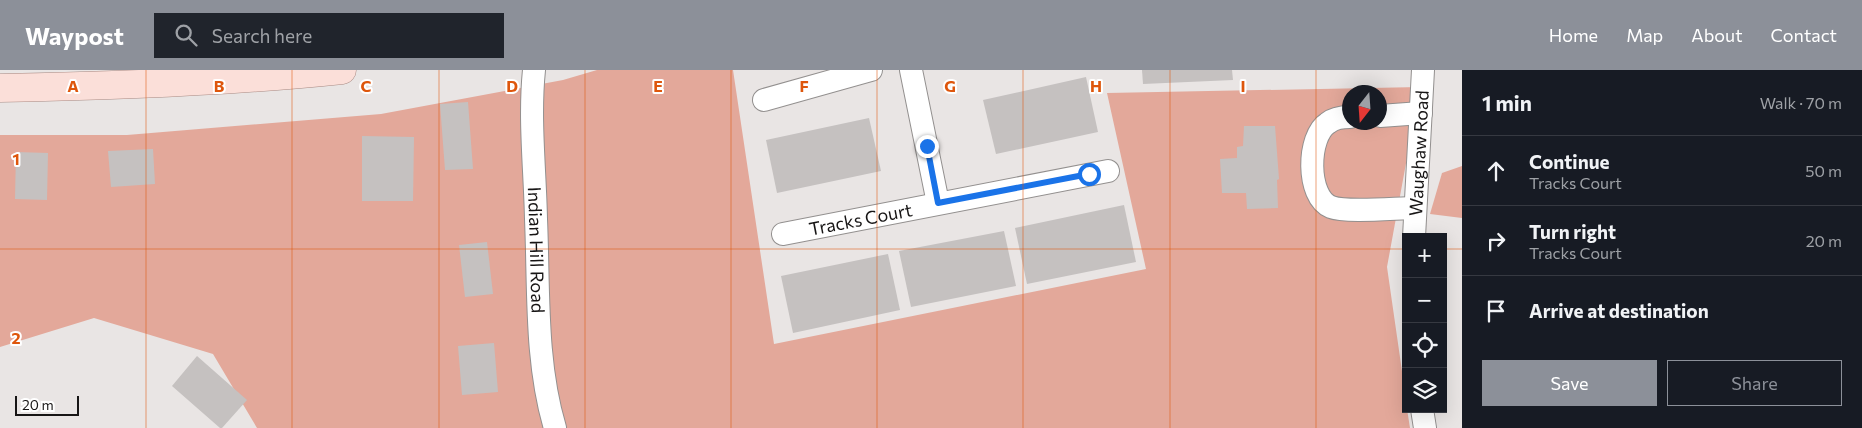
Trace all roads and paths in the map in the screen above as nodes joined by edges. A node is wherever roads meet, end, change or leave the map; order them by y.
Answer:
1 (342, 70) edge
2 (534, 70) edge
3 (871, 70) edge
4 (911, 70) edge
5 (1423, 70) edge
6 (0, 88) edge
7 (764, 100) dead end
8 (1421, 114) junction
9 (1387, 116) edge
10 (1342, 118) edge
11 (1108, 171) dead end
12 (938, 203) junction
13 (1415, 208) junction
14 (1414, 233) edge
15 (783, 234) dead end
16 (1423, 413) edge
17 (555, 428) edge
18 (1425, 428) edge

1 - 6 main road
2 - 17 street, Indian Hill Road
3 - 7 street
4 - 12 street
5 - 8 street, Waughaw Road
8 - 9 street
8 - 13 street, Waughaw Road
10 - 13 street
11 - 12 street, Tracks Court
12 - 15 street, Tracks Court
13 - 14 street, Waughaw Road
16 - 18 street

